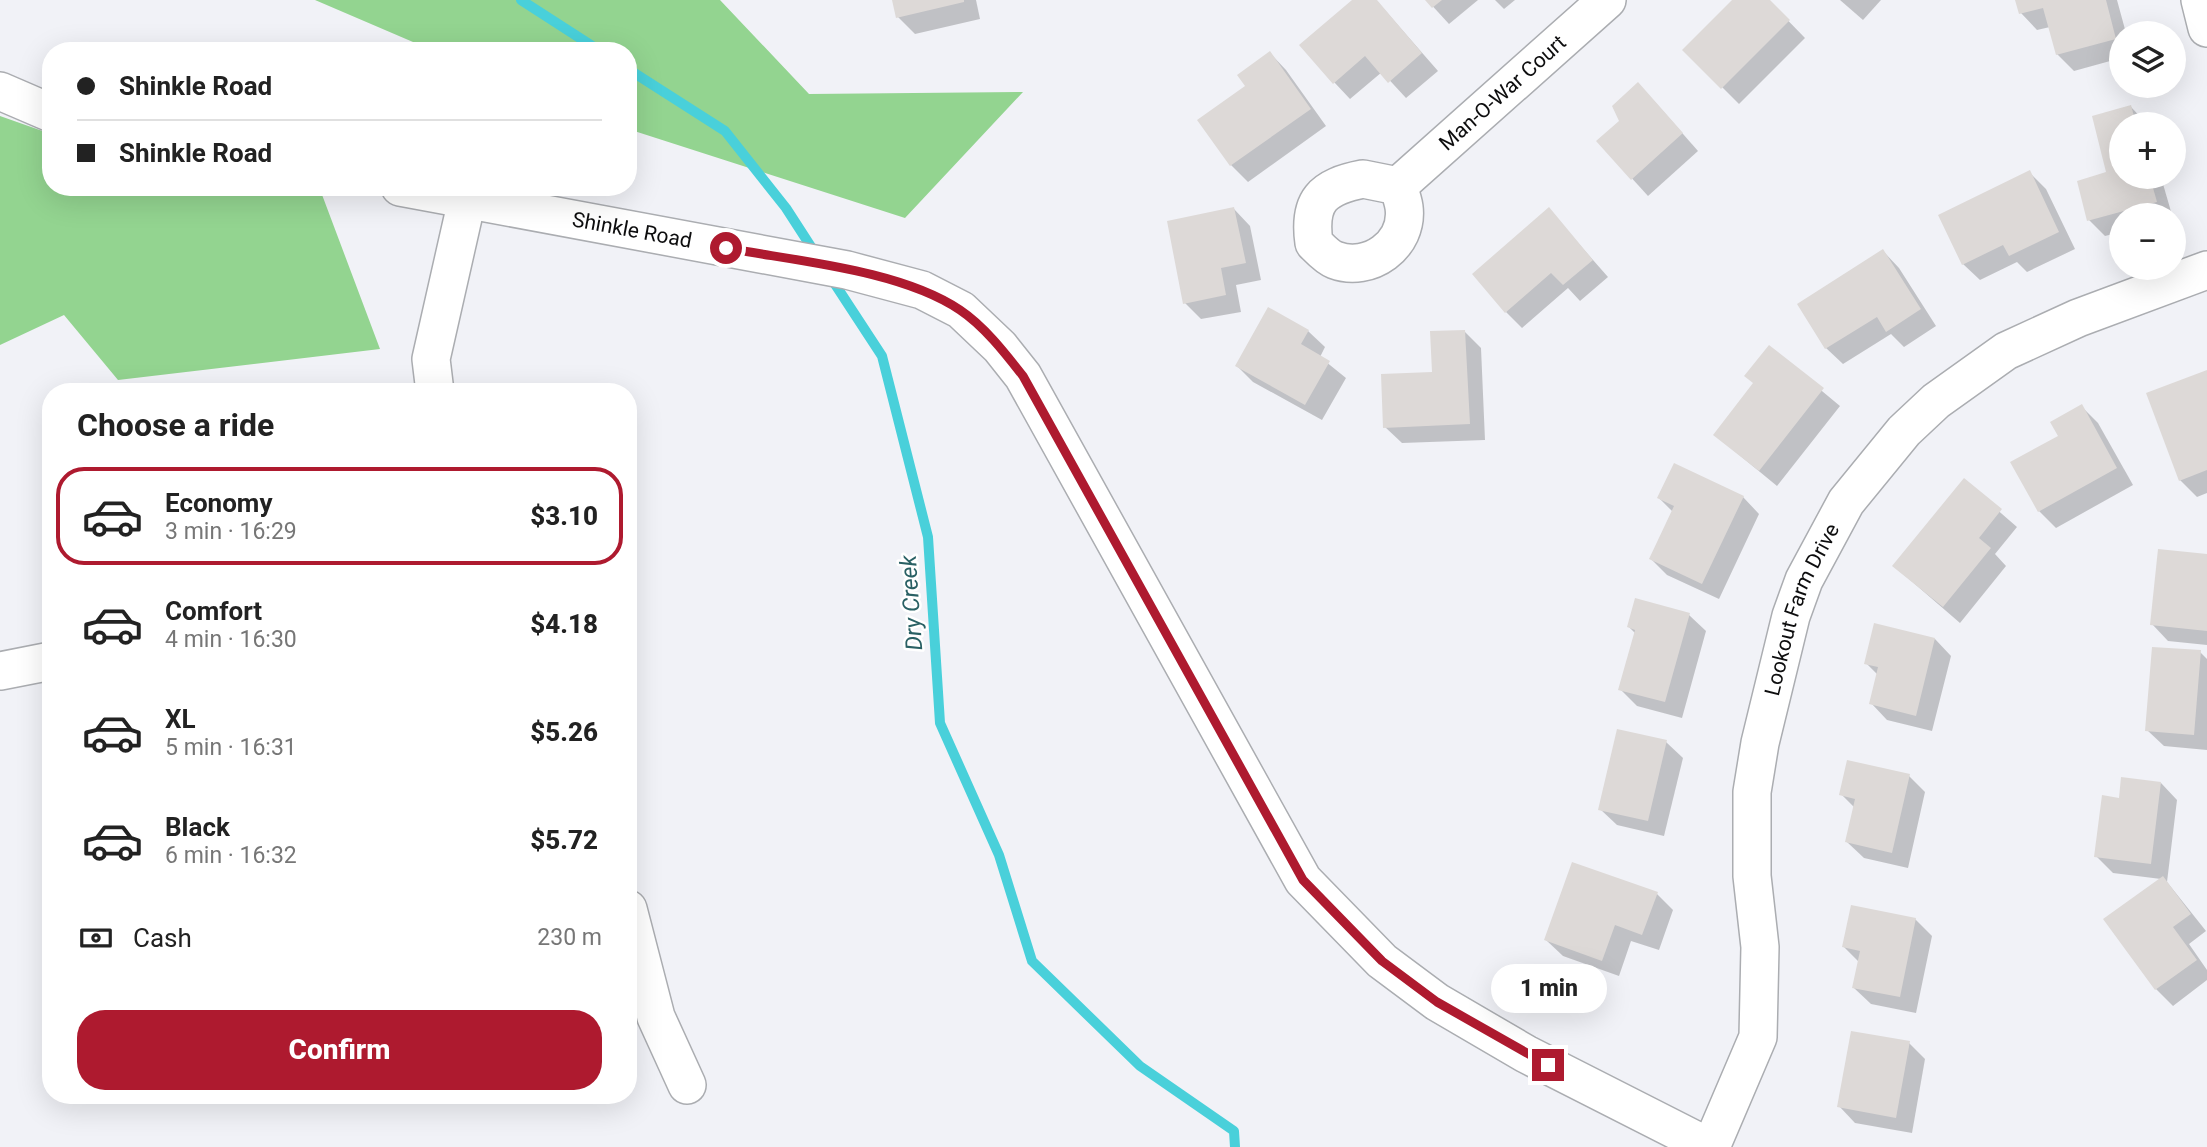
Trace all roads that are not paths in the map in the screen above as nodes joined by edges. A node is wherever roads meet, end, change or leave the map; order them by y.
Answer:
1 (1607, 0) edge
2 (2200, 0) edge
3 (2207, 28) edge
4 (0, 91) edge
5 (42, 109) edge
6 (1398, 186) dead end
7 (446, 196) edge
8 (467, 200) junction
9 (2207, 270) edge
10 (434, 383) edge
11 (42, 663) edge
12 (0, 671) edge
13 (637, 944) edge
14 (687, 1085) dead end
15 (1710, 1147) edge

1 - 6 street, Man-O-War Court
2 - 3 street
4 - 5 street
7 - 8 street, Shinkle Road
8 - 10 street
8 - 15 street, Shinkle Road
9 - 15 street, Lookout Farm Drive
11 - 12 street
13 - 14 street

